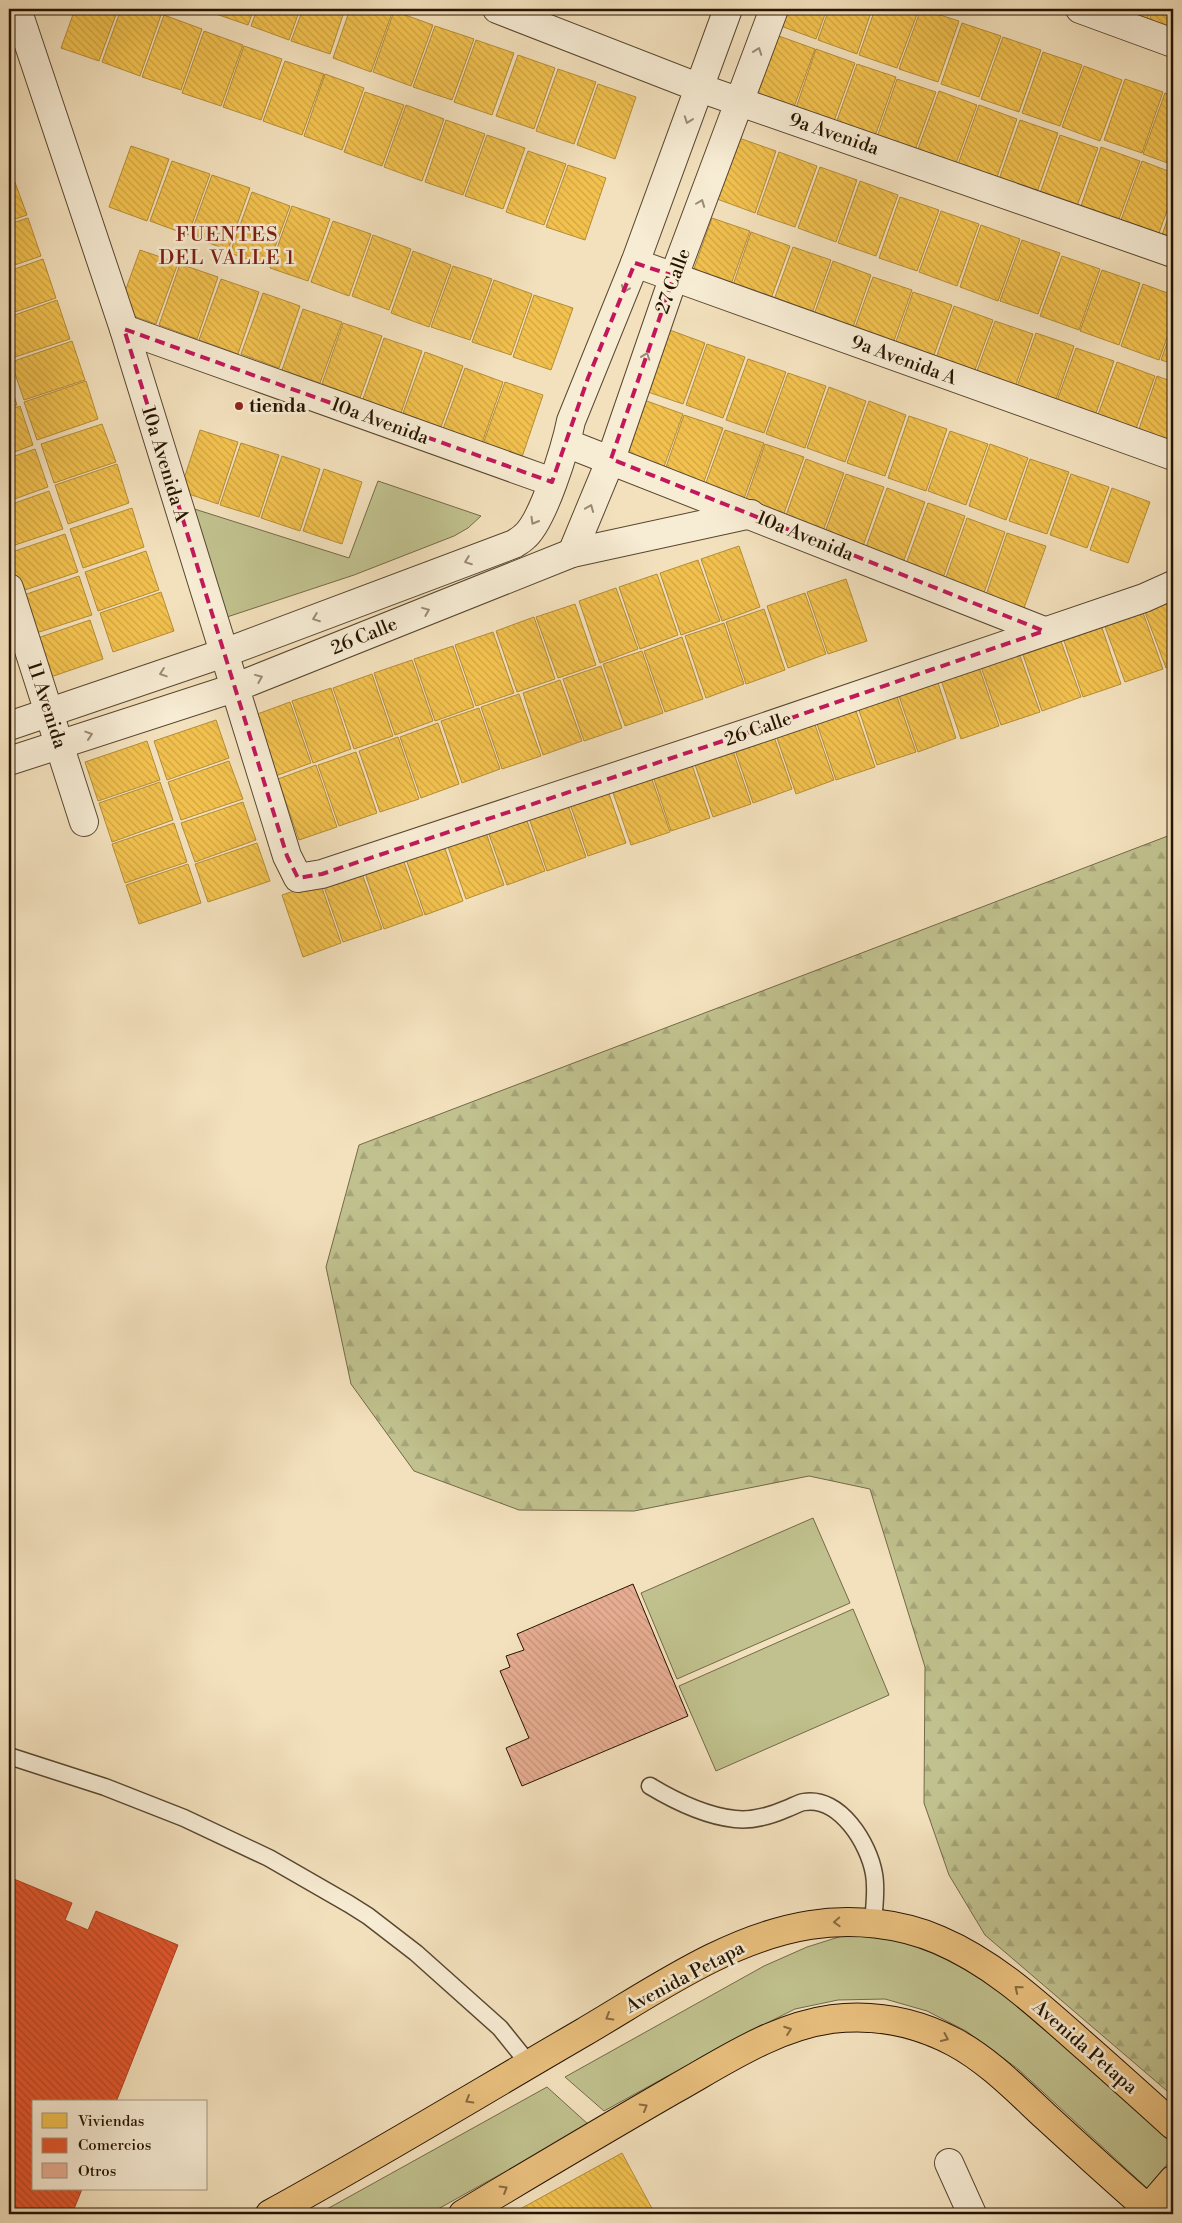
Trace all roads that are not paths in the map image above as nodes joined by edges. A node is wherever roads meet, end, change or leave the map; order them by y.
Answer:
1 (17, 9) edge
2 (497, 9) edge
3 (728, 9) edge
4 (774, 9) edge
5 (1080, 9) edge
6 (1173, 44) edge
7 (700, 88) junction
8 (740, 101) junction
9 (1173, 253) edge
10 (635, 263) junction
11 (674, 276) junction
12 (124, 330) junction
13 (566, 443) junction
14 (1173, 456) edge
15 (611, 459) junction
16 (552, 482) junction
17 (751, 514) junction
18 (572, 554) junction
19 (1173, 585) edge
20 (9, 588) edge
21 (1044, 631) junction
22 (224, 652) junction
23 (234, 688) junction
24 (50, 712) junction
25 (9, 726) edge
26 (60, 745) junction
27 (9, 761) edge
28 (84, 822) dead end
29 (341, 866) joint
30 (9, 1756) edge
31 (650, 1786) dead end
32 (874, 1924) junction
33 (529, 2064) junction
34 (1173, 2125) edge
35 (949, 2163) dead end
36 (1173, 2180) edge
37 (1151, 2212) edge
38 (270, 2214) edge
39 (463, 2214) edge
40 (972, 2214) edge

1 - 12 street, 10a Avenida A
2 - 7 street, 9a Avenida
3 - 7 street
8 -> 4 street, 27 Calle
5 - 6 street
7 - 8 street, 9a Avenida
7 -> 10 street
8 - 9 street, 9a Avenida
11 -> 8 street, 27 Calle
10 - 11 street, 9a Avenida A
10 -> 13 street
11 - 14 street, 9a Avenida A
15 -> 11 street, 27 Calle
12 - 16 street, 10a Avenida
12 - 22 street, 10a Avenida A
13 - 15 street, 10a Avenida
13 - 16 street
15 - 17 street, 10a Avenida
18 -> 15 street, 27 Calle
16 -> 22 street, 26 Calle
17 - 18 street, 26 Calle
17 - 21 street, 10a Avenida
23 -> 18 street, 26 Calle
19 - 21 street, 26 Calle
20 - 24 street, 11 Avenida
21 - 29 street, 26 Calle
22 - 23 street, 10a Avenida A
22 -> 24 street, 26 Calle
26 -> 23 street, 26 Calle
23 - 29 street, 10a Avenida A
24 - 25 street, 26 Calle
24 - 26 street, 11 Avenida
26 - 27 street, 26 Calle
26 - 28 street, 11 Avenida
30 - 33 lane
31 - 32 lane
32 -> 33 main road, Avenida Petapa
34 -> 32 main road, Avenida Petapa
33 -> 38 main road, Avenida Petapa
35 - 40 street
36 - 37 main road
39 -> 37 main road

